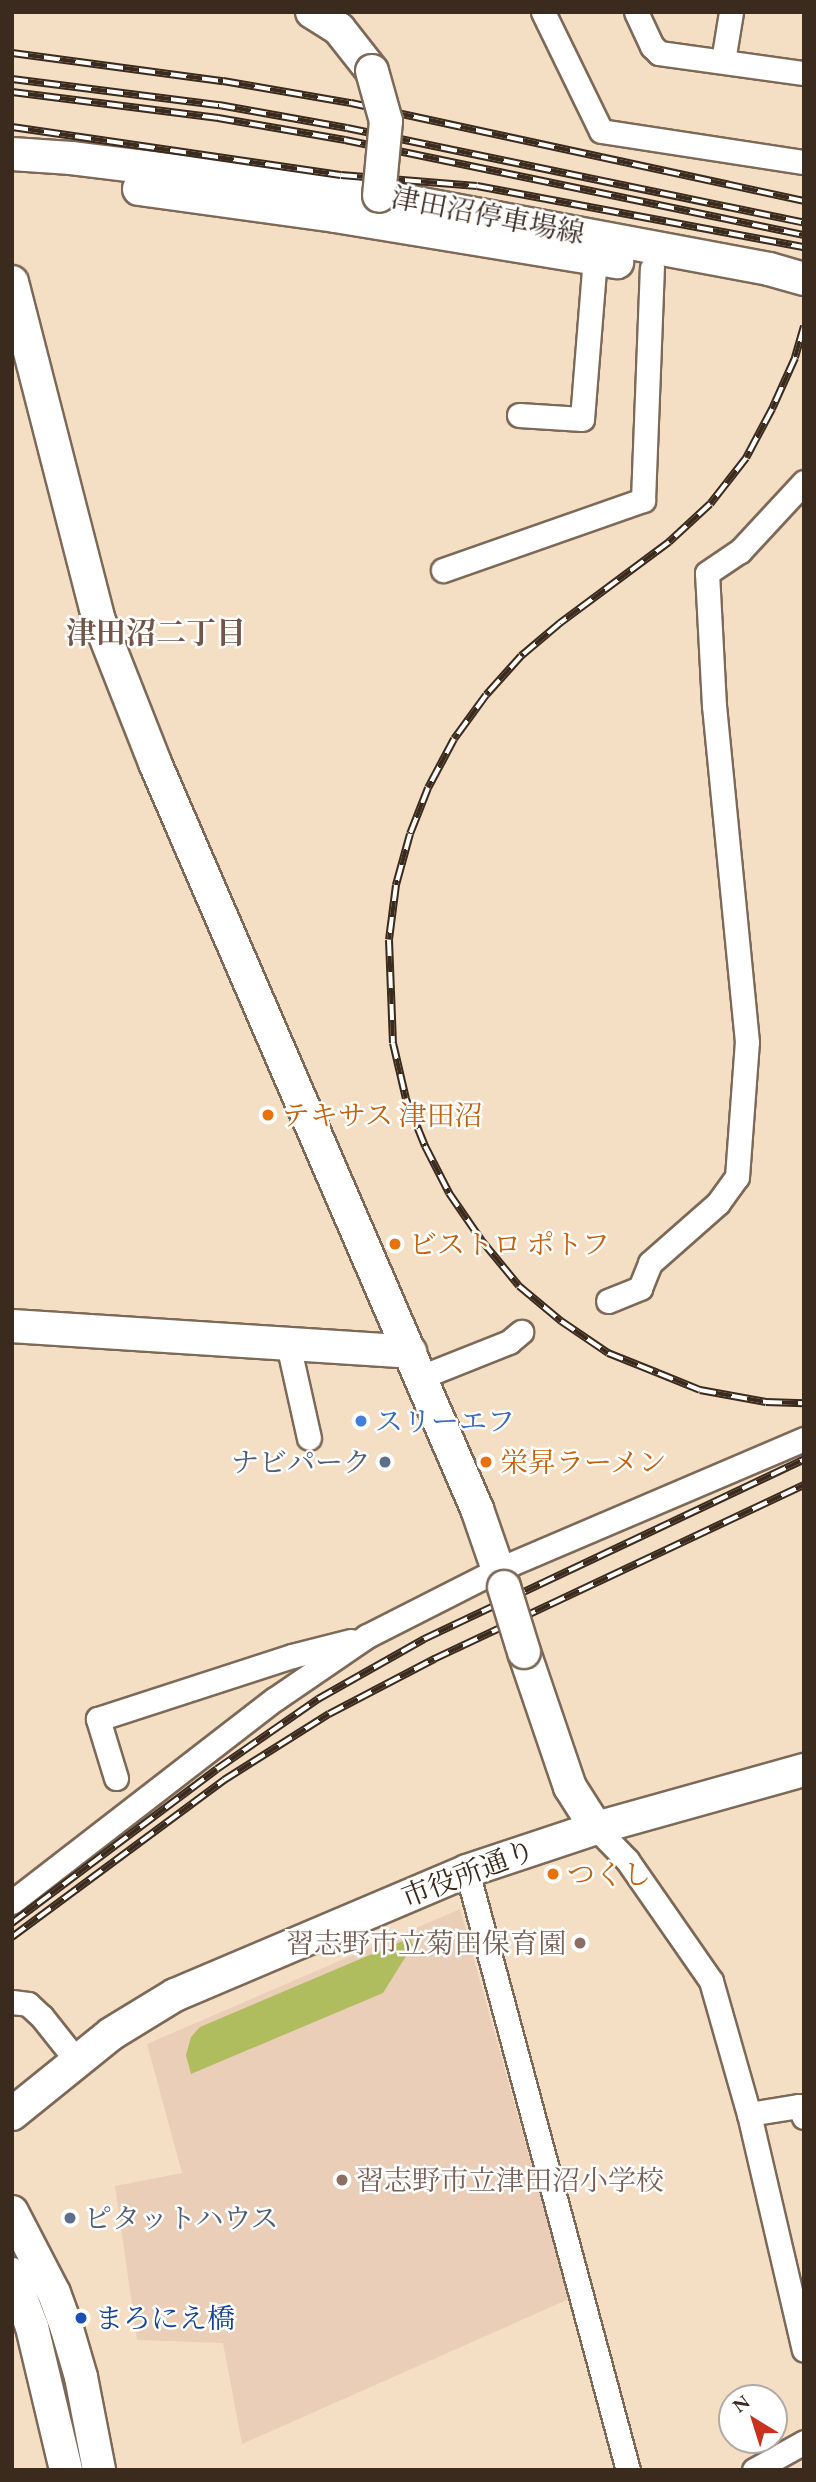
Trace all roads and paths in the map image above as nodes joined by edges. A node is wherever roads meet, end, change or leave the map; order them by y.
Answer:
1 (312, 12) edge
2 (543, 12) edge
3 (636, 12) edge
4 (731, 12) edge
5 (723, 61) junction
6 (804, 73) edge
7 (12, 154) edge
8 (12, 161) edge
9 (804, 162) edge
10 (379, 196) junction
11 (595, 258) junction
12 (652, 268) junction
13 (769, 269) junction
14 (804, 279) edge
15 (12, 282) edge
16 (519, 415) dead end
17 (804, 482) edge
18 (443, 570) dead end
19 (608, 1301) dead end
20 (12, 1326) edge
21 (521, 1332) dead end
22 (288, 1344) junction
23 (416, 1365) junction
24 (309, 1438) dead end
25 (804, 1439) edge
26 (501, 1578) junction
27 (367, 1636) junction
28 (804, 1770) edge
29 (116, 1778) dead end
30 (596, 1828) junction
31 (467, 1871) junction
32 (12, 1902) edge
33 (12, 2002) edge
34 (77, 2061) junction
35 (12, 2114) edge
36 (749, 2114) junction
37 (804, 2117) edge
38 (12, 2211) edge
39 (12, 2274) edge
40 (804, 2350) edge
41 (804, 2442) edge
42 (66, 2470) edge
43 (99, 2470) edge
44 (628, 2470) edge
45 (754, 2470) edge

1 - 10 street, 津田沼停車場線, bridge
2 - 9 street
3 - 5 street
4 - 5 street
5 - 6 street
7 - 10 street
8 - 11 street
10 - 13 street, 津田沼停車場線
11 - 12 street
11 - 16 street
12 - 13 street
12 - 18 street
13 - 14 street, 津田沼停車場線
15 - 23 street
17 - 19 street
20 - 22 street
21 - 23 street
22 - 23 street
22 - 24 street
23 - 26 street
25 - 26 street
26 - 27 street
26 - 30 street, bridge
27 - 29 street
27 - 32 street
28 - 30 street, 市役所通り
30 - 31 street, 市役所通り
30 - 36 street
31 - 34 street, 市役所通り
31 - 44 street
33 - 34 street
34 - 35 street, 市役所通り
36 - 37 street
36 - 40 street
38 - 43 street
39 - 42 street
41 - 45 street

